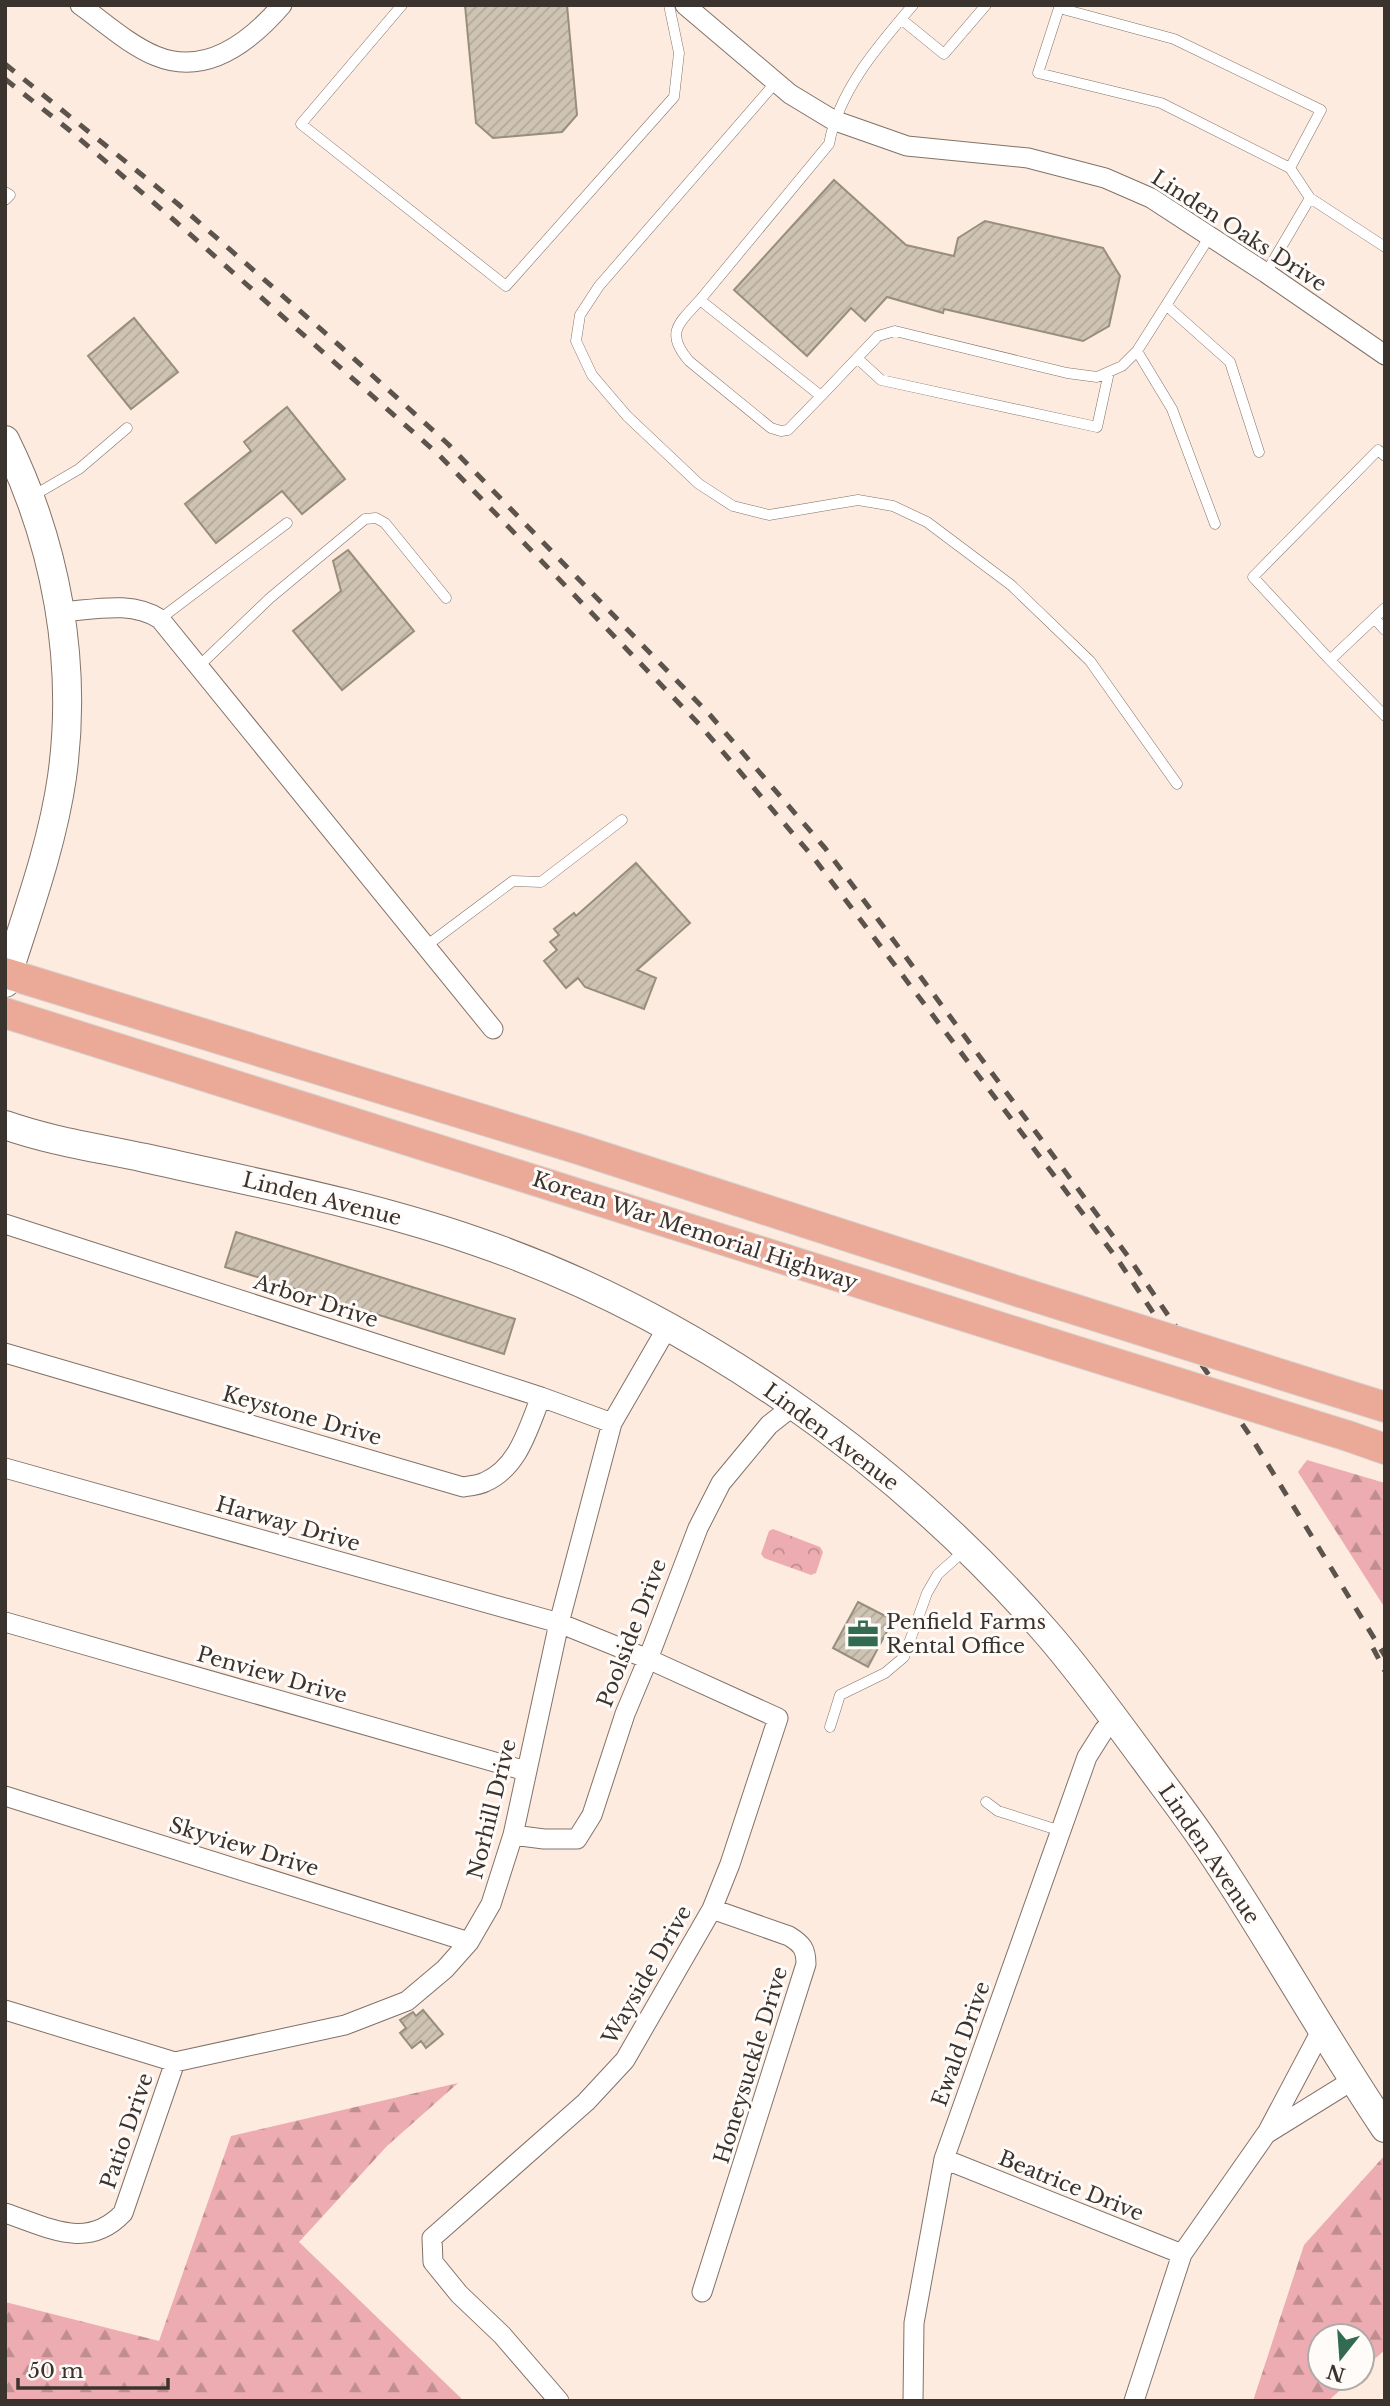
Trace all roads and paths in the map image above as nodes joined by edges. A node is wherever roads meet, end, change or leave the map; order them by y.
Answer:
1 (80, 5) edge
2 (282, 5) edge
3 (402, 5) edge
4 (669, 5) edge
5 (685, 5) edge
6 (913, 5) edge
7 (986, 5) edge
8 (901, 19) junction
9 (776, 82) junction
10 (833, 120) junction
11 (1290, 168) junction
12 (5, 192) edge
13 (1310, 198) junction
14 (5, 200) edge
15 (1210, 236) junction
16 (1385, 247) edge
17 (1266, 273) junction
18 (700, 300) junction
19 (1167, 306) junction
20 (1137, 351) junction
21 (1385, 355) edge
22 (857, 358) junction
23 (1109, 372) junction
24 (821, 397) junction
25 (127, 428) dead end
26 (5, 440) edge
27 (1259, 452) dead end
28 (1385, 456) edge
29 (31, 497) junction
30 (287, 523) dead end
31 (1215, 524) dead end
32 (446, 598) dead end
33 (1385, 608) edge
34 (60, 612) junction
35 (1374, 618) junction
36 (160, 619) junction
37 (1385, 630) edge
38 (1330, 660) junction
39 (200, 666) junction
40 (1385, 716) edge
41 (1177, 784) dead end
42 (622, 820) dead end
43 (426, 946) junction
44 (6, 977) edge
45 (5, 1013) edge
46 (493, 1030) dead end
47 (5, 1125) edge
48 (5, 1224) edge
49 (667, 1328) junction
50 (5, 1353) edge
51 (541, 1397) junction
52 (793, 1406) junction
53 (1385, 1407) edge
54 (612, 1423) junction
55 (1385, 1449) edge
56 (5, 1468) edge
57 (967, 1549) junction
58 (5, 1622) edge
59 (559, 1623) junction
60 (648, 1659) junction
61 (1116, 1721) junction
62 (830, 1727) dead end
63 (526, 1771) junction
64 (5, 1796) edge
65 (986, 1802) dead end
66 (1061, 1831) junction
67 (513, 1835) junction
68 (712, 1909) junction
69 (469, 1942) junction
70 (5, 2010) edge
71 (1321, 2031) junction
72 (175, 2062) junction
73 (1353, 2080) junction
74 (1385, 2128) edge
75 (1266, 2134) junction
76 (944, 2159) junction
77 (5, 2213) edge
78 (1182, 2254) junction
79 (702, 2292) dead end
80 (559, 2401) edge
81 (913, 2401) edge
82 (1134, 2401) edge

1 - 2 street
3 - 4 lane
5 - 9 street, Linden Oaks Drive
6 - 8 lane
7 - 8 lane
8 - 10 lane
9 - 10 street, Linden Oaks Drive
9 - 41 lane
10 - 15 street, Linden Oaks Drive
10 - 18 lane
11 - 11 lane
11 - 13 lane
12 - 14 lane
13 - 16 lane
13 - 17 lane
15 - 17 street, Linden Oaks Drive
15 - 19 lane
17 - 21 street, Linden Oaks Drive
18 - 24 lane
18 - 24 lane
19 - 20 lane
19 - 27 lane
20 - 23 lane
20 - 31 lane
22 - 23 lane
22 - 23 lane
22 - 24 lane
25 - 29 lane
26 - 29 street
28 - 38 lane
29 - 34 street
30 - 36 lane
32 - 39 lane
33 - 35 lane
34 - 36 street
34 - 44 street
35 - 37 lane
35 - 38 lane
36 - 39 street
38 - 40 lane
39 - 43 street
42 - 43 lane
43 - 46 street
44 - 53 main road, Korean War Memorial Highway, bridge
45 - 55 main road, Korean War Memorial Highway, bridge
47 - 49 street, Linden Avenue
48 - 51 street, Arbor Drive
49 - 52 street, Linden Avenue
49 - 54 street, Norhill Drive
50 - 51 street, Keystone Drive
51 - 54 street, Arbor Drive
52 - 57 street, Linden Avenue
52 - 60 street, Poolside Drive
54 - 59 street, Norhill Drive
56 - 59 street, Harway Drive
57 - 61 street, Linden Avenue
57 - 62 lane
58 - 63 street, Penview Drive
59 - 60 street, Harway Drive
59 - 63 street, Norhill Drive
60 - 67 street, Poolside Drive
60 - 68 street, Wayside Drive
61 - 66 street, Ewald Drive
61 - 71 street, Linden Avenue
63 - 67 street, Norhill Drive
64 - 69 street, Skyview Drive
65 - 66 lane
66 - 76 street, Ewald Drive
67 - 69 street, Norhill Drive
68 - 79 street, Honeysuckle Drive
68 - 80 street, Wayside Drive
69 - 72 street, Norhill Drive
70 - 72 street, Norhill Drive
71 - 73 street, Linden Avenue
71 - 75 street
72 - 77 street, Patio Drive
73 - 74 street, Linden Avenue
73 - 75 street
75 - 78 street
76 - 78 street, Beatrice Drive
76 - 81 street, Ewald Drive
78 - 82 street

